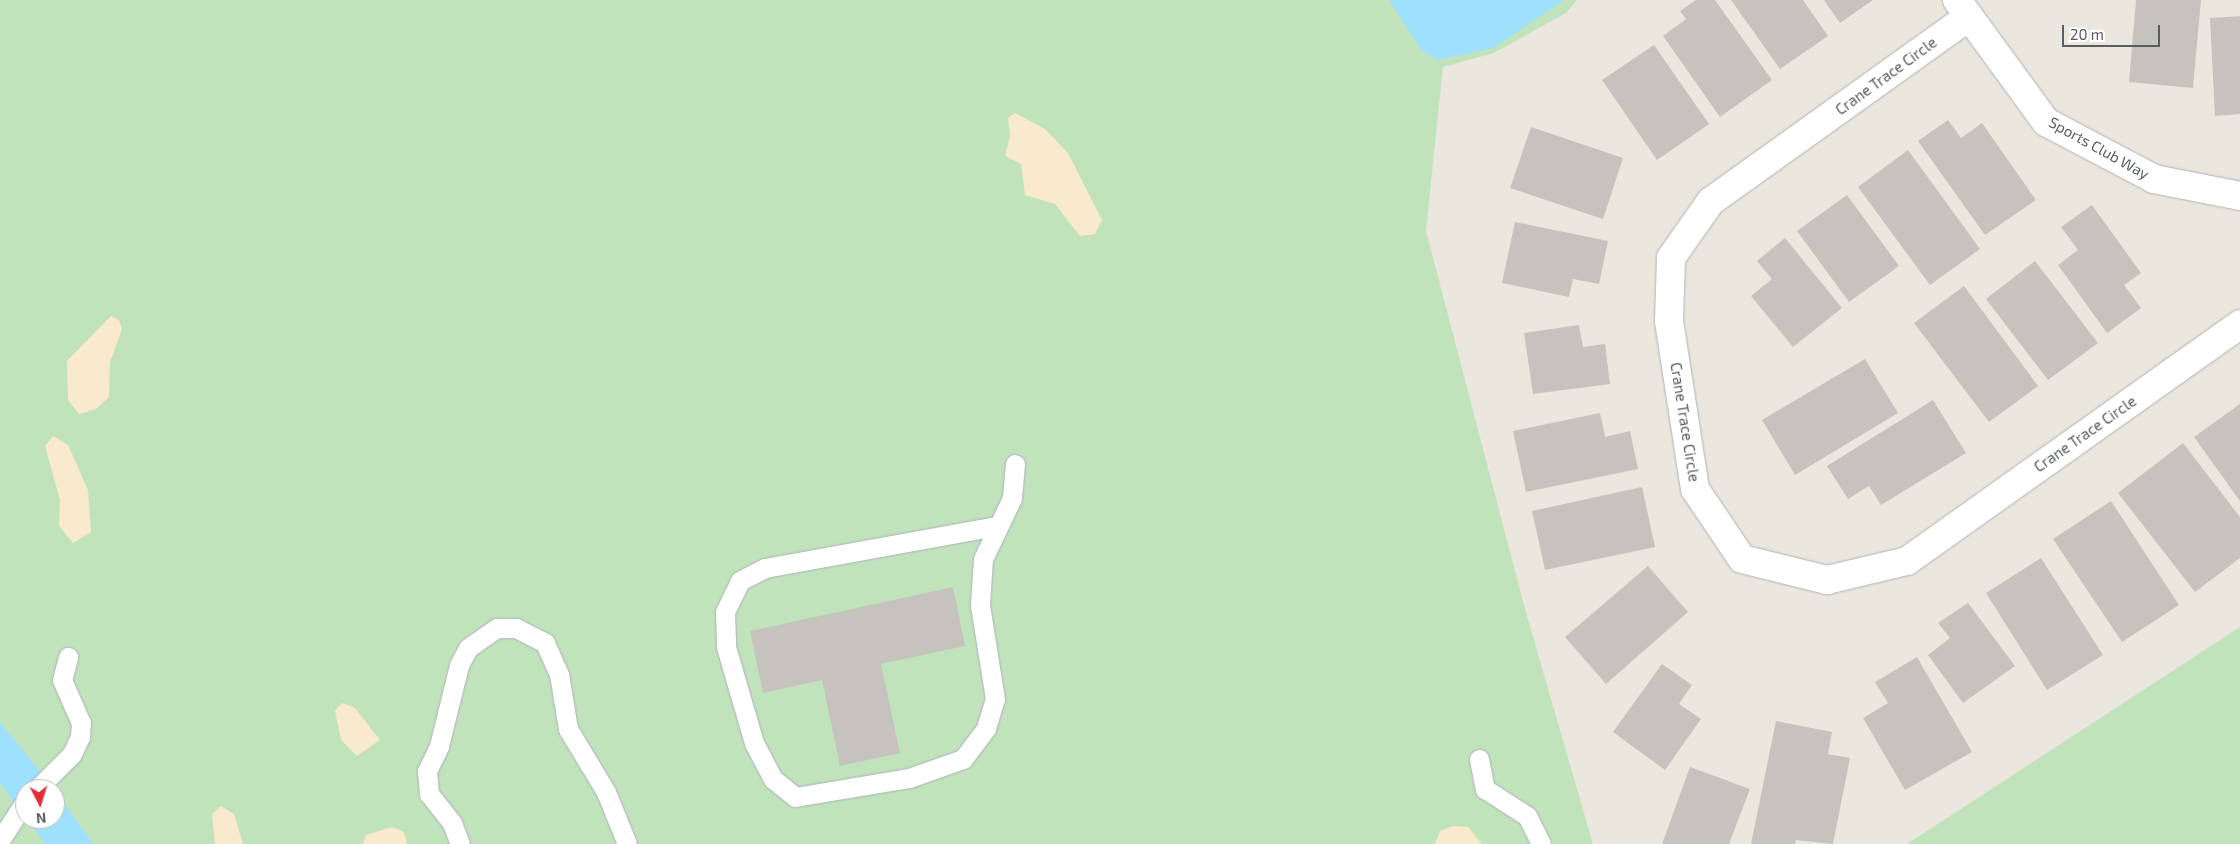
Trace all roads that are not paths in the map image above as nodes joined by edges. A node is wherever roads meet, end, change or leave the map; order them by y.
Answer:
1 (1962, 9) edge
2 (2240, 196) edge
3 (2240, 324) edge
4 (1015, 464) dead end
5 (996, 526) junction
6 (68, 657) dead end
7 (1478, 759) dead end
8 (46, 779) edge
9 (15, 816) edge
10 (0, 840) edge
11 (460, 844) edge
12 (627, 844) edge
13 (1541, 844) edge

1 - 2 street, Sports Club Way
1 - 3 street, Crane Trace Circle
4 - 5 lane
5 - 5 lane
6 - 8 lane
7 - 13 lane
9 - 10 lane
11 - 12 lane

